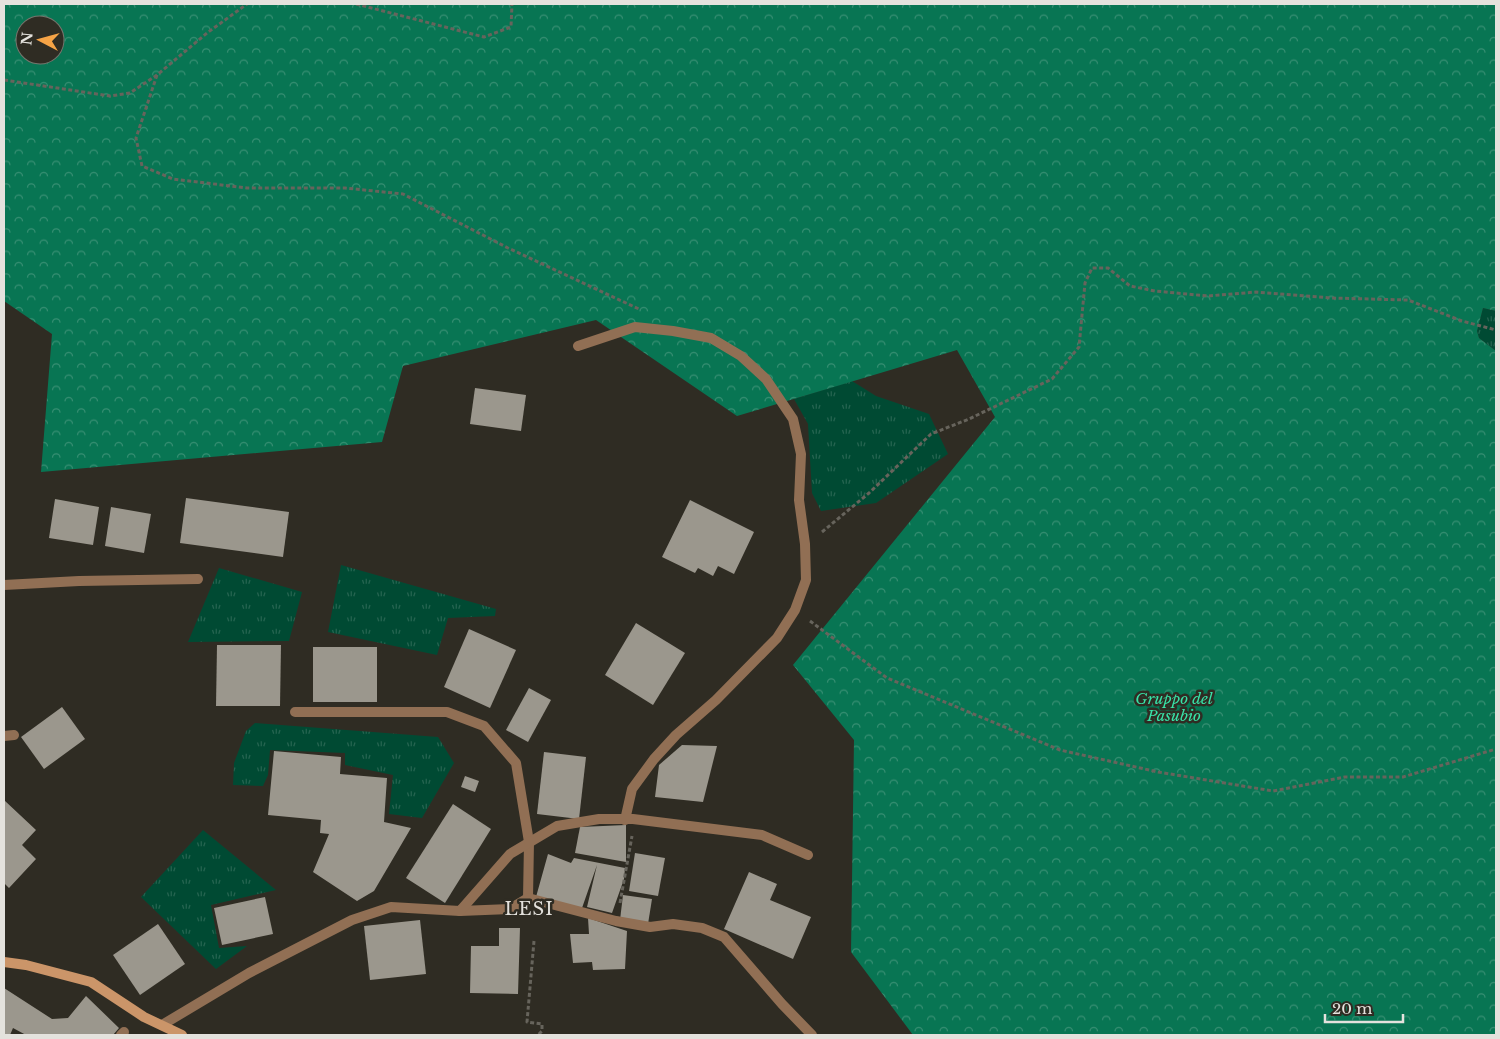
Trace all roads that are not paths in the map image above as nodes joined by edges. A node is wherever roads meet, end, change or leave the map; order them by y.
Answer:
1 (578, 346) dead end
2 (198, 579) dead end
3 (4, 585) edge
4 (296, 712) dead end
5 (625, 820) junction
6 (529, 842) junction
7 (808, 855) dead end
8 (528, 898) junction
9 (460, 911) junction
10 (4, 962) edge
11 (162, 1025) junction
12 (182, 1035) edge
13 (812, 1035) edge

1 - 5 street
2 - 3 street
4 - 6 street
5 - 6 street
5 - 7 street
6 - 8 street
6 - 9 street
8 - 9 street
8 - 13 street
9 - 11 street
10 - 11 street
11 - 12 street

